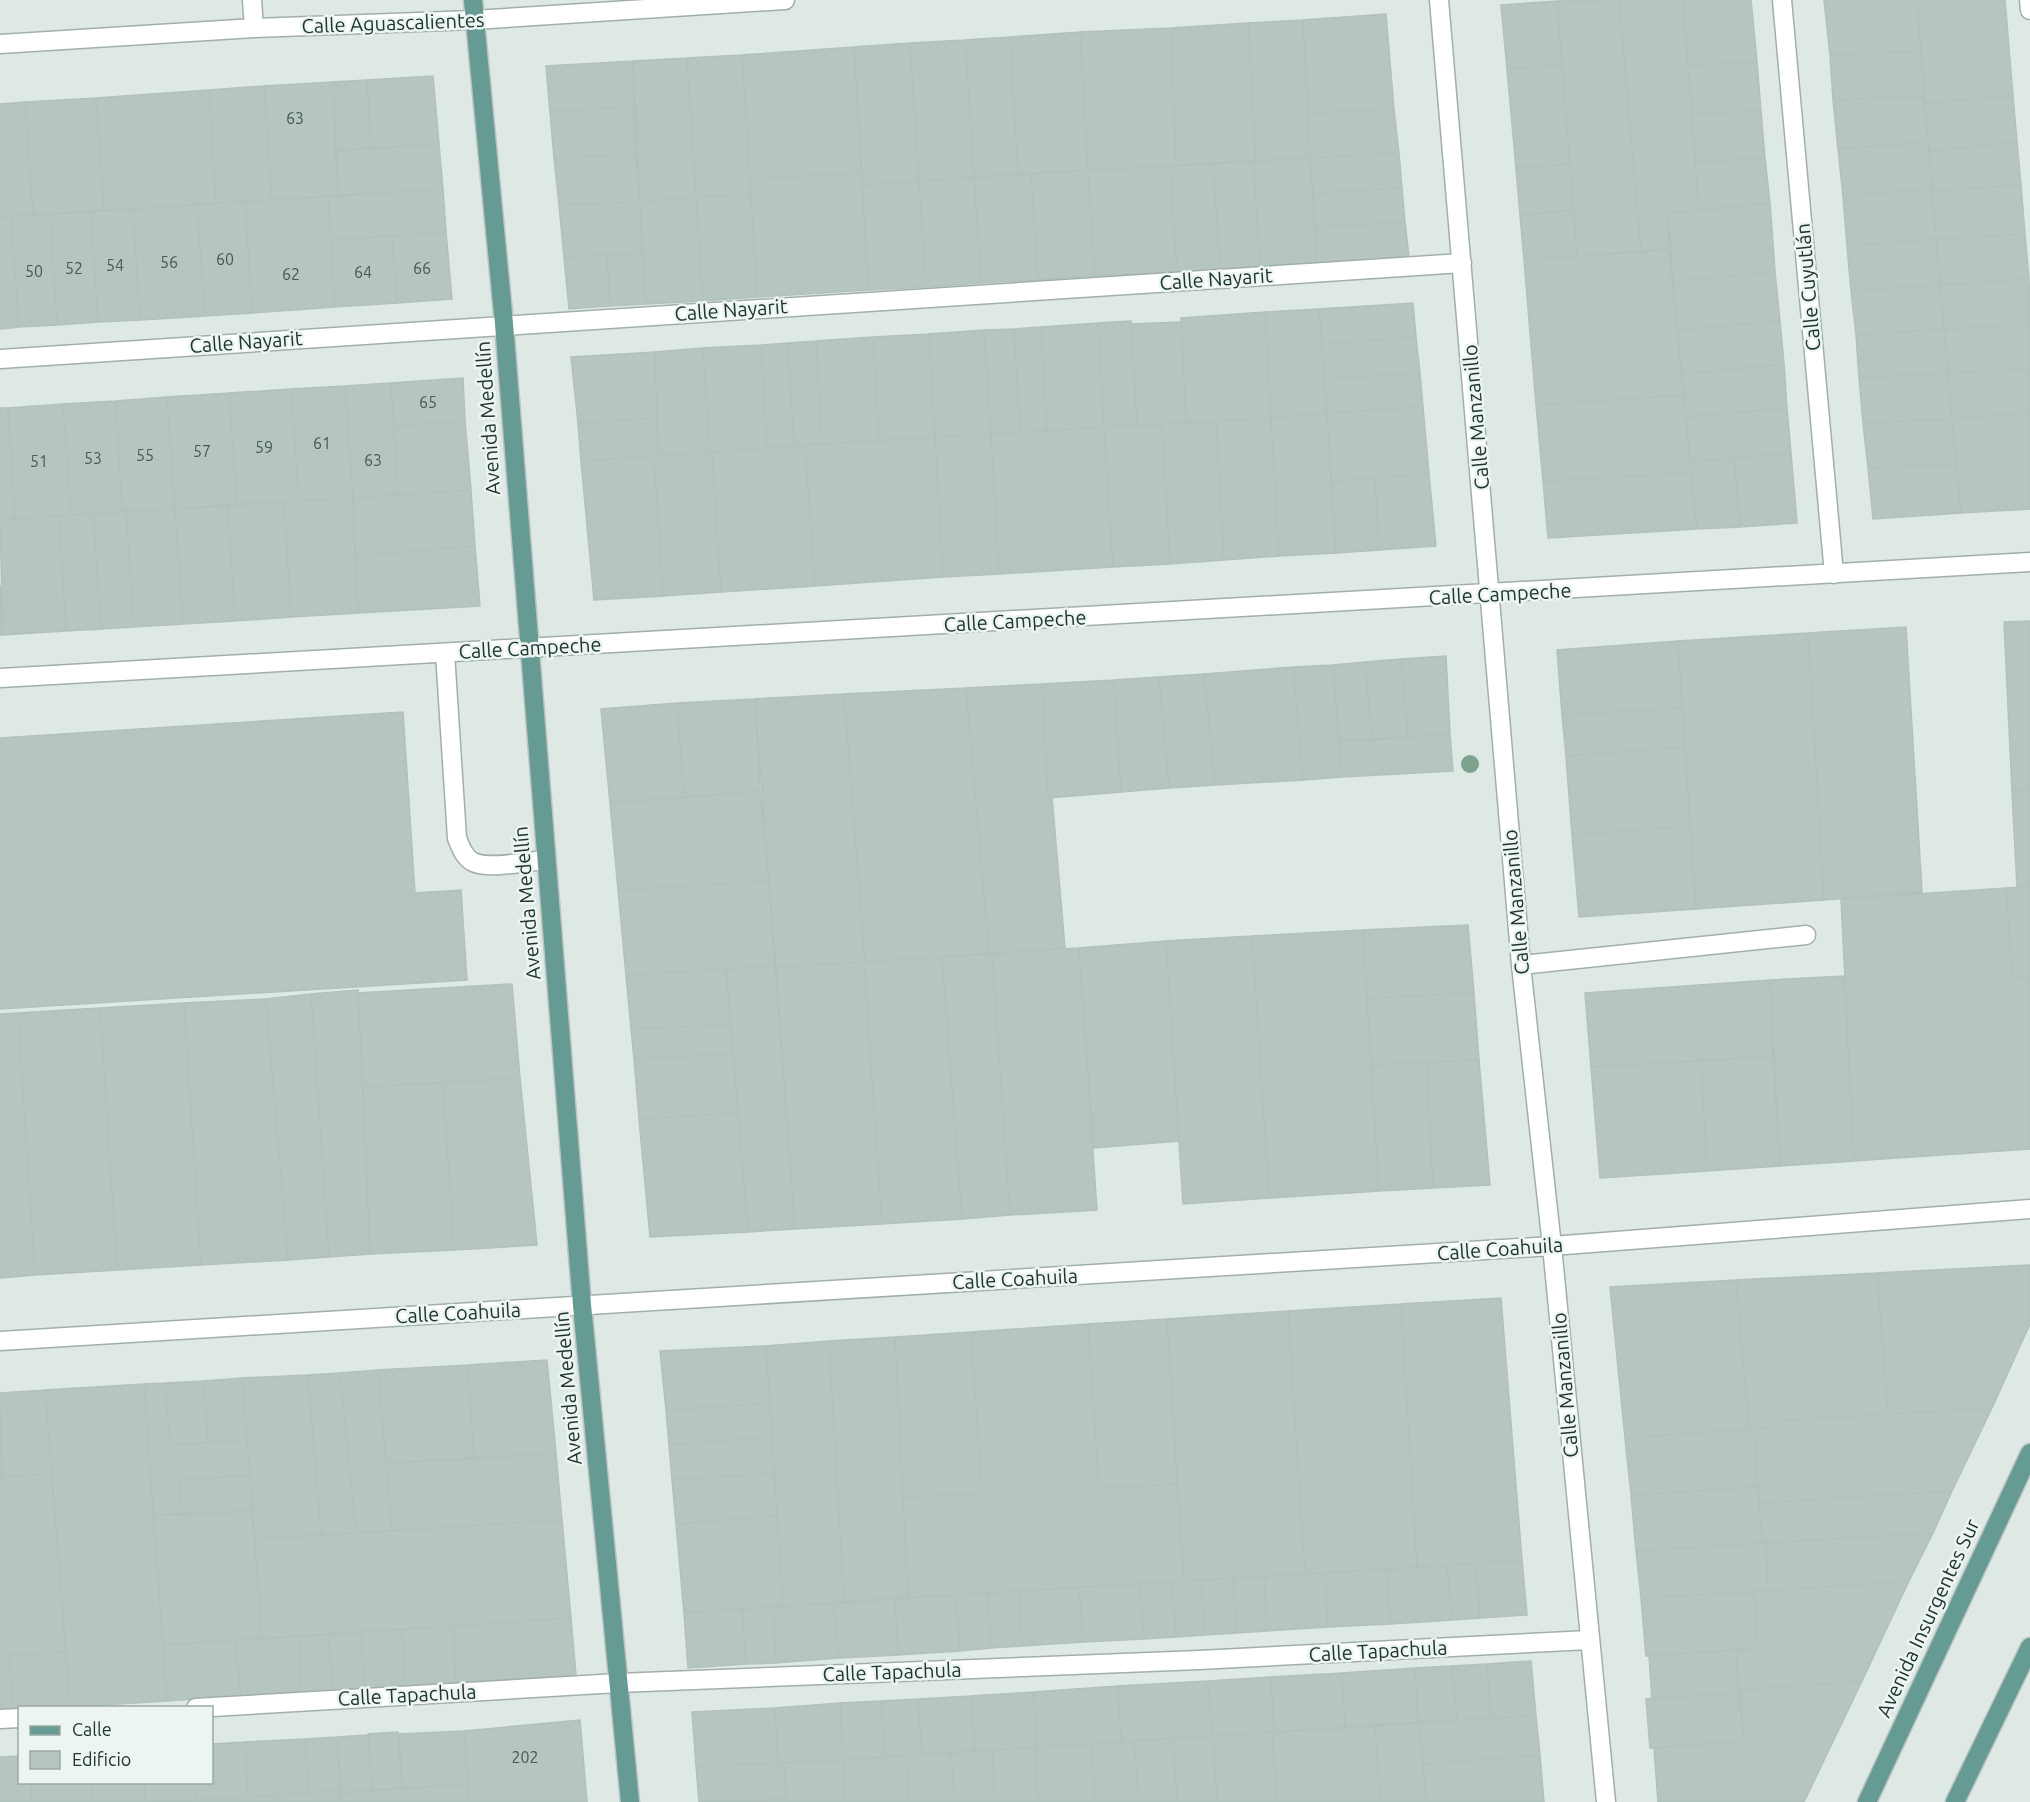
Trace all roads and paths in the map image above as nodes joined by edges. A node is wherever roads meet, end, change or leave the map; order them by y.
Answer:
1 (252, 0) edge
2 (473, 0) edge
3 (785, 0) edge
4 (1439, 0) edge
5 (1782, 0) edge
6 (2029, 0) edge
7 (2030, 10) edge
8 (474, 20) junction
9 (254, 28) junction
10 (0, 44) edge
11 (1462, 263) junction
12 (504, 324) junction
13 (0, 359) edge
14 (2030, 562) edge
15 (1834, 574) junction
16 (1491, 594) junction
17 (529, 648) junction
18 (445, 653) junction
19 (0, 678) edge
20 (546, 860) junction
21 (1806, 935) dead end
22 (1521, 965) junction
23 (2030, 1209) edge
24 (1552, 1246) junction
25 (582, 1305) junction
26 (0, 1341) edge
27 (2030, 1453) edge
28 (1589, 1640) junction
29 (2030, 1647) edge
30 (618, 1683) junction
31 (213, 1706) edge
32 (18, 1718) edge
33 (0, 1719) edge
34 (630, 1802) edge
35 (1606, 1802) edge
36 (1867, 1802) edge
37 (1955, 1802) edge

1 - 9 street
2 - 8 main road, Avenida Medellín
3 - 8 street, Calle Aguascalientes
4 - 11 street, Calle Manzanillo
5 - 15 street, Calle Cuyutlán
6 - 7 street
8 - 9 street, Calle Aguascalientes
8 - 12 main road, Avenida Medellín
9 - 10 street, Calle Aguascalientes
11 - 12 street, Calle Nayarit
11 - 16 street, Calle Manzanillo
12 - 13 street, Calle Nayarit
12 - 17 main road, Avenida Medellín
14 - 15 street, Calle Campeche
15 - 16 street, Calle Campeche
16 - 17 street, Calle Campeche
16 - 22 street, Calle Manzanillo
17 - 18 street, Calle Campeche
17 - 20 main road, Avenida Medellín
18 - 19 street, Calle Campeche
18 - 20 street
20 - 25 main road, Avenida Medellín
21 - 22 street
22 - 24 street, Calle Manzanillo
23 - 24 street, Calle Coahuila
24 - 25 street, Calle Coahuila
24 - 28 street, Calle Manzanillo
25 - 26 street, Calle Coahuila
25 - 30 main road, Avenida Medellín
27 - 36 main road, Avenida Insurgentes Sur
28 - 30 street, Calle Tapachula
28 - 35 street, Calle Manzanillo
29 - 37 main road
30 - 31 street, Calle Tapachula
30 - 34 main road, Avenida Medellín
32 - 33 street

